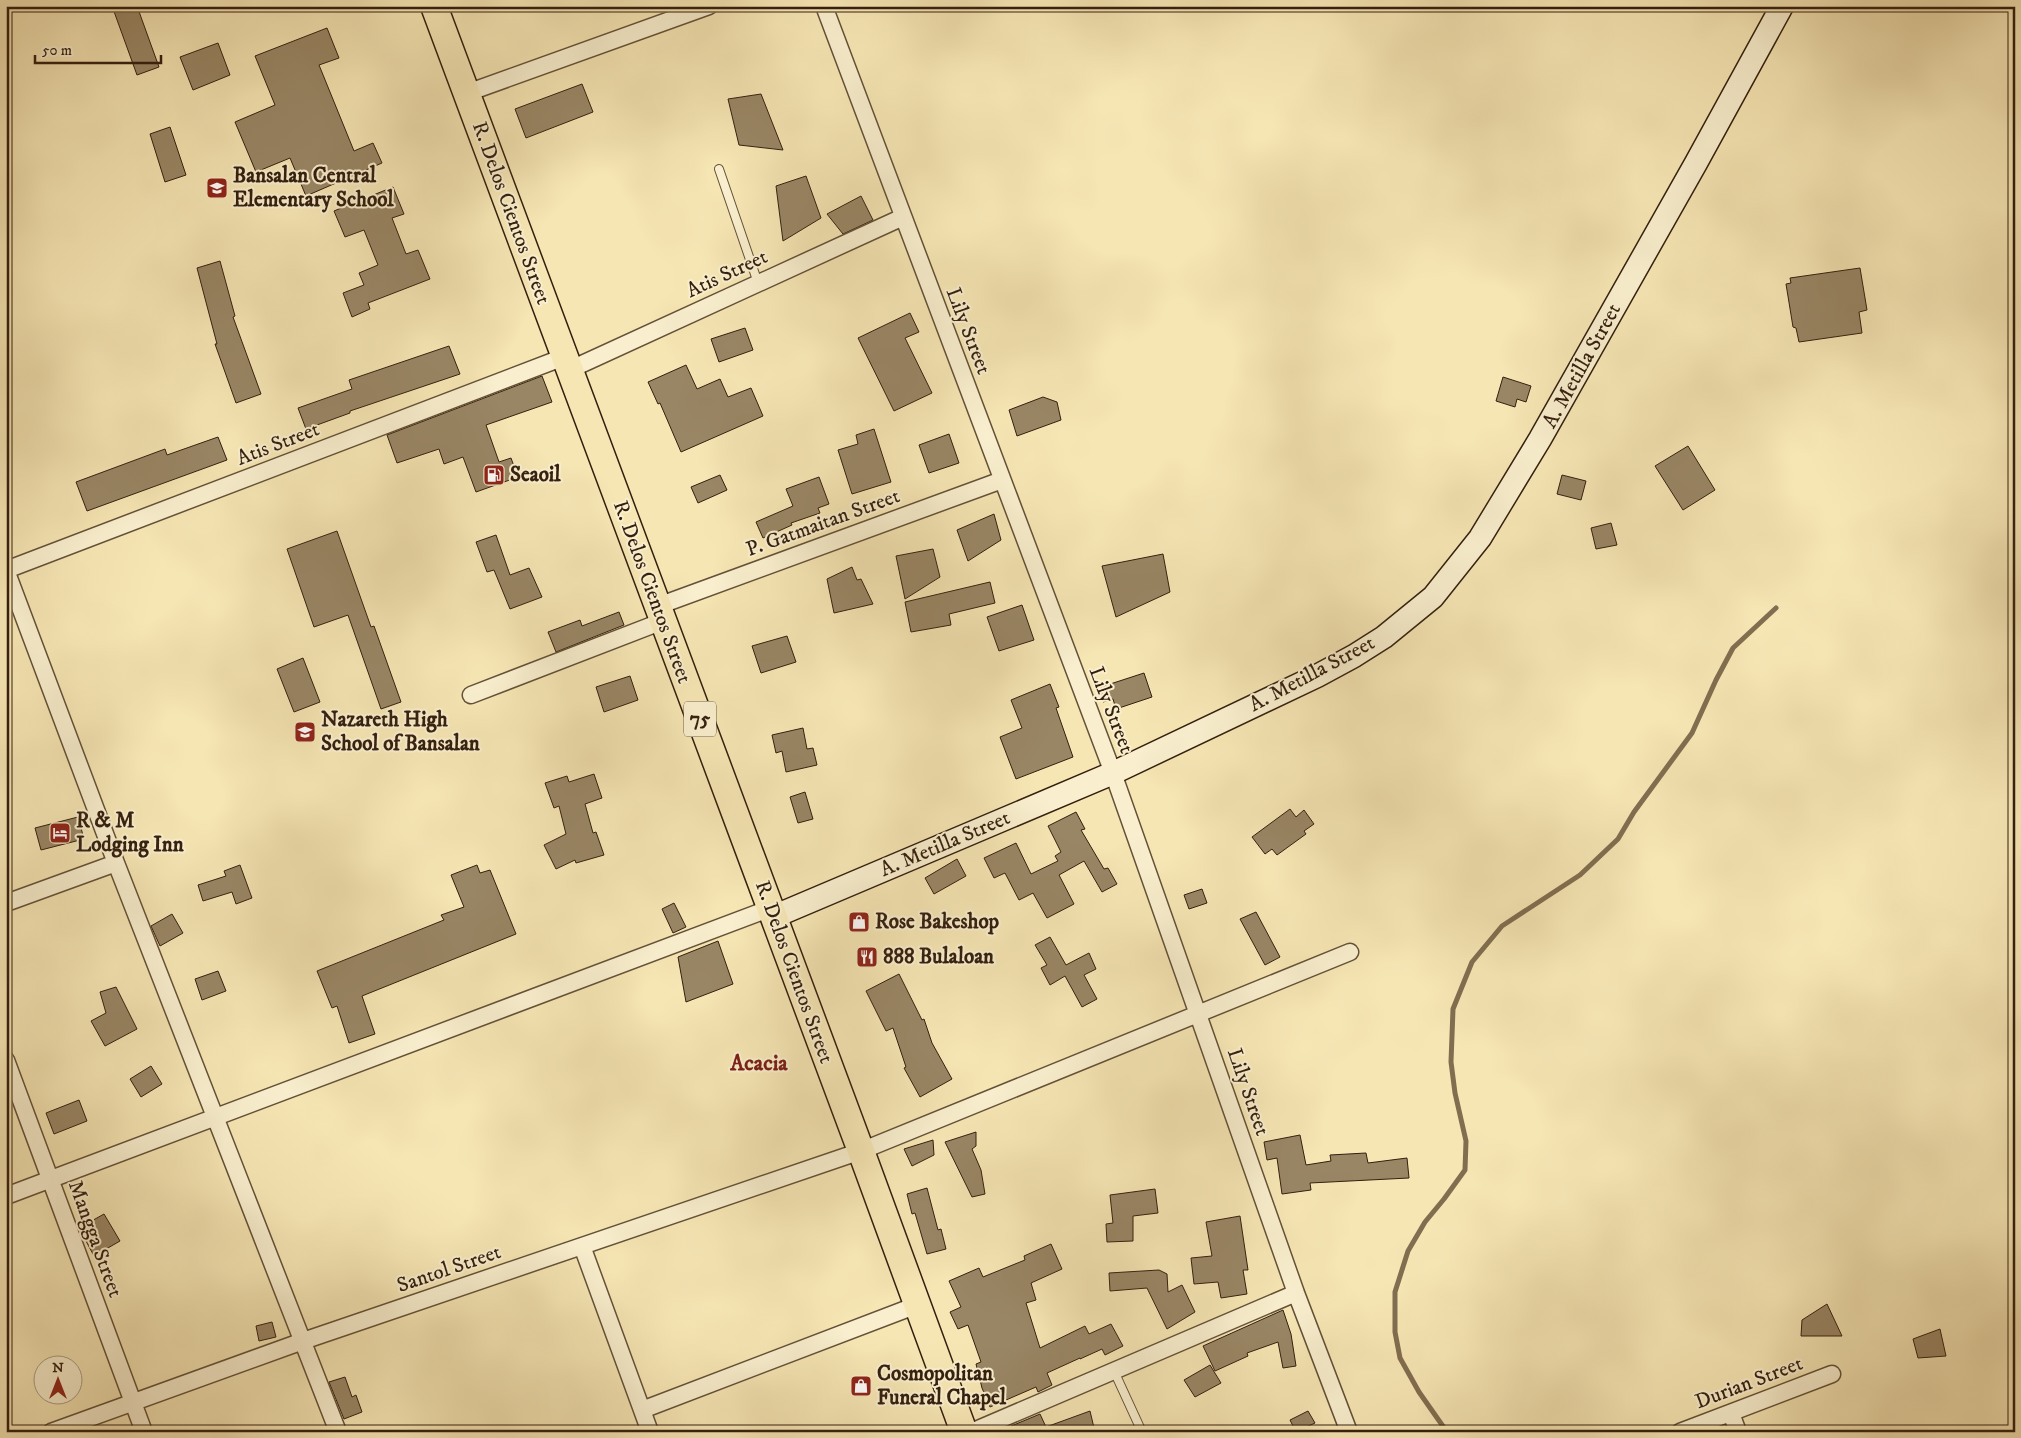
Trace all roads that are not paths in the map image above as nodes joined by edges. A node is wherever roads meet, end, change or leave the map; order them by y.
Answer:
1 (434, 6) edge
2 (709, 6) edge
3 (824, 6) edge
4 (1782, 6) edge
5 (466, 93) junction
6 (719, 169) dead end
7 (903, 217) junction
8 (758, 283) junction
9 (567, 363) junction
10 (1002, 480) junction
11 (6, 570) edge
12 (660, 614) junction
13 (471, 695) dead end
14 (1112, 773) junction
15 (116, 863) junction
16 (6, 903) edge
17 (772, 912) junction
18 (1350, 952) dead end
19 (1198, 1014) junction
20 (6, 1060) edge
21 (216, 1118) junction
22 (861, 1151) junction
23 (50, 1180) junction
24 (6, 1196) edge
25 (582, 1246) junction
26 (1296, 1293) junction
27 (917, 1304) junction
28 (302, 1341) junction
29 (1114, 1371) junction
30 (1832, 1374) dead end
31 (133, 1402) junction
32 (642, 1410) junction
33 (1731, 1413) junction
34 (51, 1432) edge
35 (144, 1432) edge
36 (338, 1432) edge
37 (650, 1432) edge
38 (964, 1432) edge
39 (971, 1432) edge
40 (1142, 1432) edge
41 (1349, 1432) edge
42 (1680, 1432) edge
43 (1738, 1432) edge

1 - 5 highway, R. Delos Cientos Street / 75
2 - 5 street
3 - 7 street, Lily Street
4 - 14 main road, A. Metilla Street
5 - 9 highway, R. Delos Cientos Street / 75
6 - 8 lane
7 - 8 street, Atis Street
7 - 10 street, Lily Street
8 - 9 street, Atis Street
9 - 11 street, Atis Street
9 - 12 highway, R. Delos Cientos Street / 75
10 - 12 street, P. Gatmaitan Street
10 - 14 street, Lily Street
11 - 15 street
12 - 13 street, P. Gatmaitan Street
12 - 17 highway, R. Delos Cientos Street / 75
14 - 17 main road, A. Metilla Street
14 - 19 street, Lily Street
15 - 16 street
15 - 21 street
17 - 21 street
17 - 22 highway, R. Delos Cientos Street / 75
18 - 19 street, Santol Street
19 - 22 street, Santol Street
19 - 26 street, Lily Street
20 - 23 street, Mangga Street
21 - 23 street
21 - 28 street
22 - 25 street, Santol Street
22 - 27 highway, R. Delos Cientos Street / 75
23 - 24 street
23 - 31 street, Mangga Street
25 - 28 street, Santol Street
25 - 32 street
26 - 29 street
26 - 41 street, Lily Street
27 - 32 street
27 - 38 highway, R. Delos Cientos Street / 75
28 - 31 street, Santol Street
28 - 36 street
29 - 39 street
29 - 40 lane
30 - 33 street, Durian Street
31 - 34 street, Santol Street
31 - 35 street, Mangga Street
32 - 37 street
33 - 42 street, Durian Street
33 - 43 street

